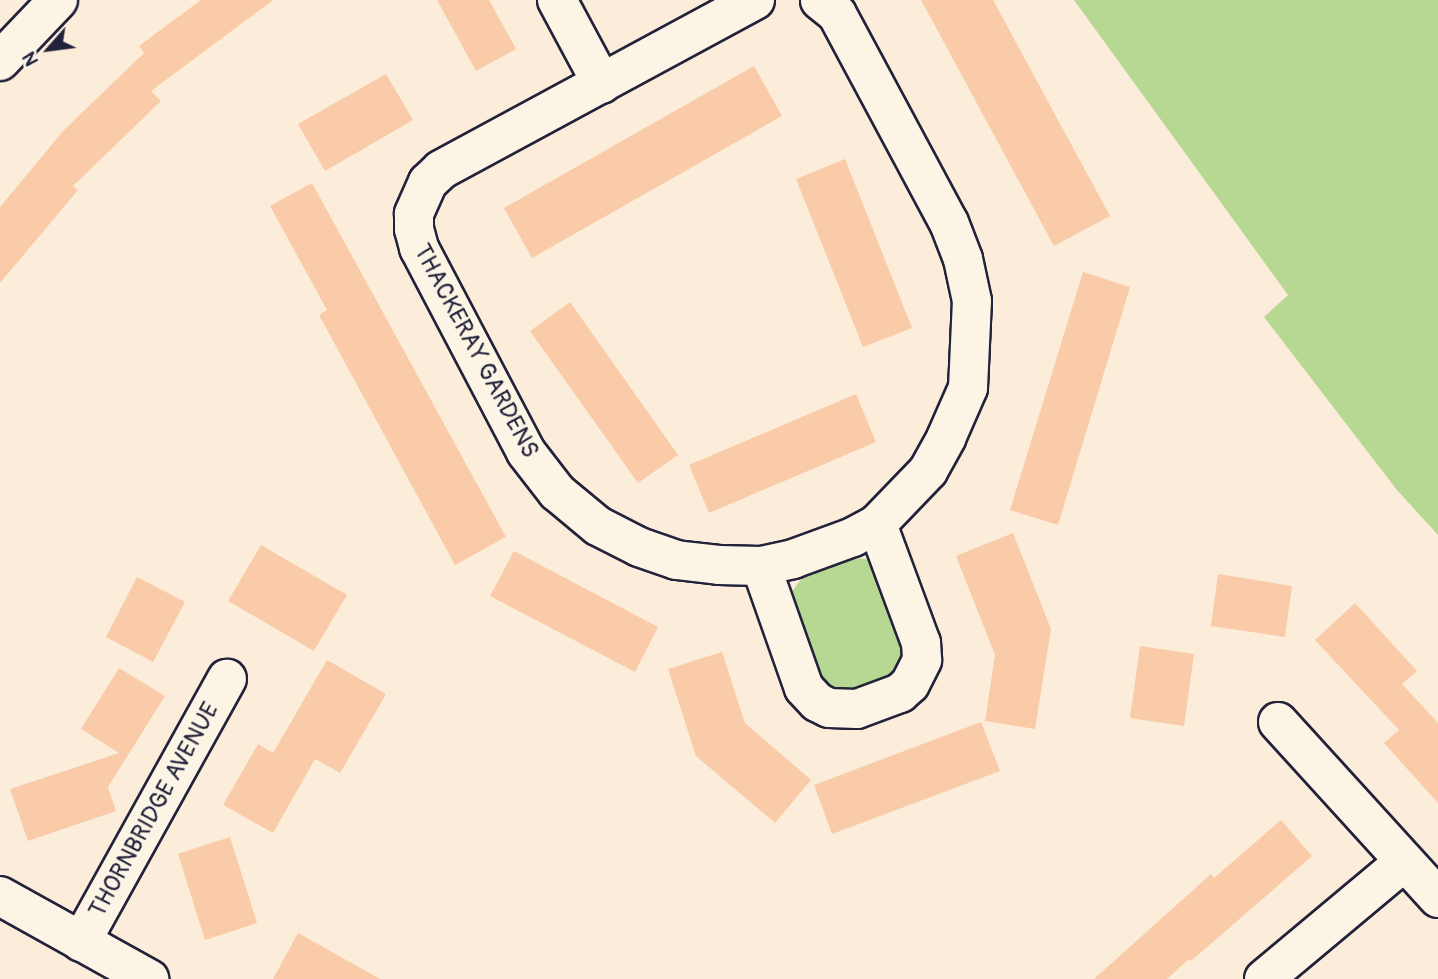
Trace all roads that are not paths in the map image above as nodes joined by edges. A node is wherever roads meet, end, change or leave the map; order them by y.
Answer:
1 (58, 0) edge
2 (557, 0) edge
3 (755, 0) edge
4 (820, 0) edge
5 (0, 61) edge
6 (602, 84) junction
7 (877, 524) junction
8 (761, 566) junction
9 (227, 678) dead end
10 (1278, 722) dead end
11 (1404, 862) junction
12 (0, 897) edge
13 (1438, 898) edge
14 (82, 942) junction
15 (149, 979) edge
16 (1264, 979) edge

1 - 5 street
2 - 6 street
3 - 6 street, THACKERAY GARDENS
4 - 7 street, THACKERAY GARDENS
6 - 8 street, THACKERAY GARDENS
7 - 8 street, THACKERAY GARDENS
7 - 8 street
9 - 14 street, THORNBRIDGE AVENUE
10 - 11 street
11 - 13 street
11 - 16 street
12 - 14 street, THORNBRIDGE AVENUE
14 - 15 street, THORNBRIDGE AVENUE

